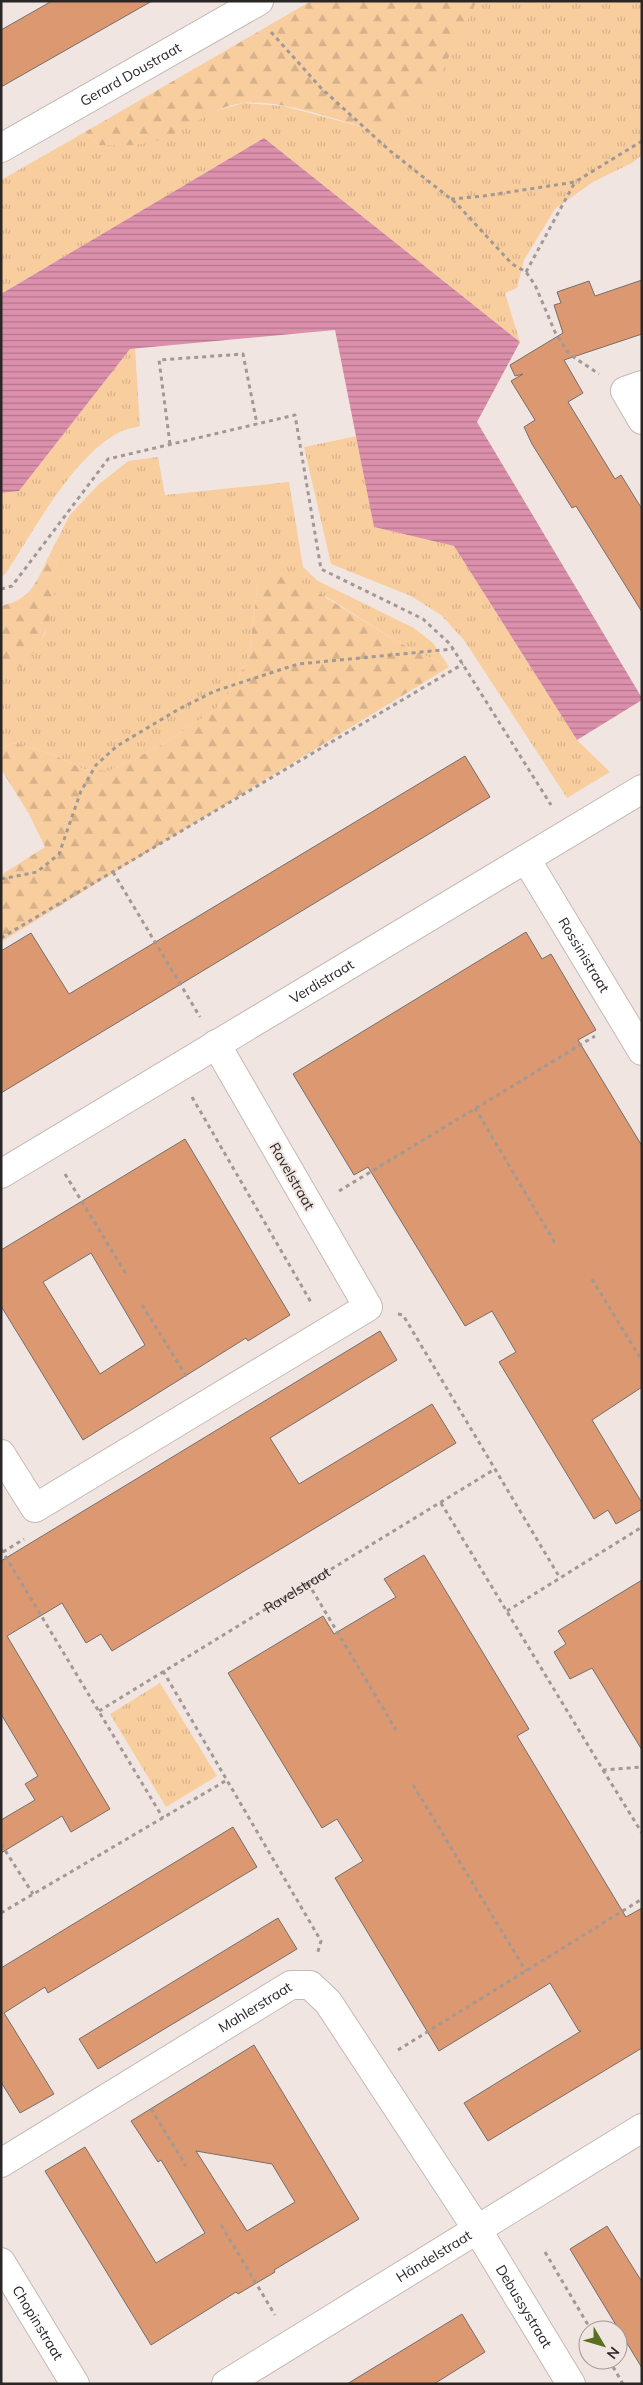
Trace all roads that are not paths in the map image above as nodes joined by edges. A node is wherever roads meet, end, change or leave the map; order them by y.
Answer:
1 (254, 4) edge
2 (1, 148) edge
3 (633, 388) edge
4 (642, 420) edge
5 (642, 789) edge
6 (526, 859) junction
7 (216, 1044) junction
8 (642, 1051) edge
9 (1, 1174) edge
10 (1, 1454) edge
11 (642, 2128) edge
12 (1, 2163) edge
13 (477, 2229) junction
14 (1, 2262) edge
15 (75, 2384) edge
16 (226, 2384) edge
17 (571, 2384) edge

1 - 2 street, Gerard Doustraat
3 - 4 street
5 - 6 street, Verdistraat
6 - 7 street, Verdistraat
6 - 8 street, Rossinistraat
7 - 9 street, Verdistraat
7 - 10 street, Ravelstraat
11 - 13 street, Händelstraat
12 - 13 street, Mahlerstraat
13 - 16 street, Händelstraat
13 - 17 street, Debussystraat
14 - 15 street, Chopinstraat

